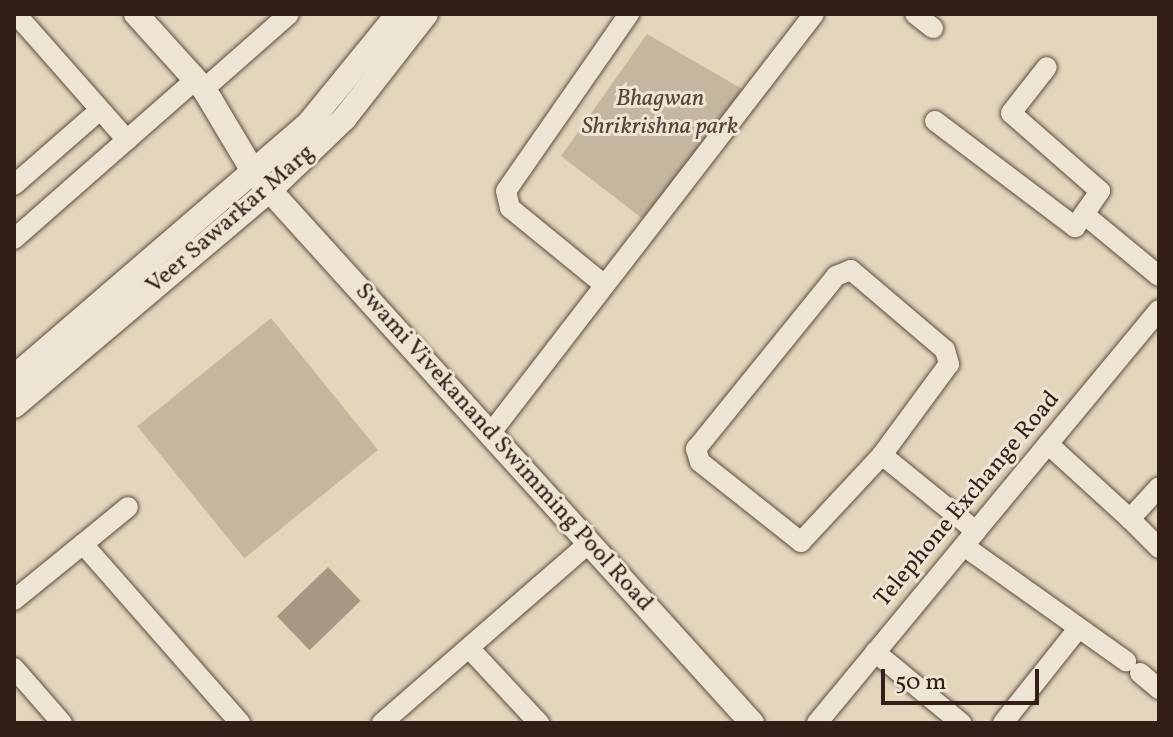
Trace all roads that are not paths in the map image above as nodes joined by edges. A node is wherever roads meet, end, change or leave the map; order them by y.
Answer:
1 (16, 14) edge
2 (136, 14) edge
3 (289, 14) edge
4 (398, 14) edge
5 (426, 14) edge
6 (629, 14) edge
7 (814, 14) edge
8 (915, 14) edge
9 (933, 28) dead end
10 (1047, 67) dead end
11 (200, 85) junction
12 (100, 110) junction
13 (935, 121) dead end
14 (127, 140) junction
15 (262, 182) junction
16 (14, 185) edge
17 (1085, 215) junction
18 (14, 239) edge
19 (1159, 276) edge
20 (602, 283) junction
21 (1159, 310) edge
22 (14, 377) edge
23 (14, 406) edge
24 (490, 434) junction
25 (1048, 444) junction
26 (882, 455) junction
27 (1159, 487) edge
28 (128, 507) dead end
29 (1130, 519) junction
30 (970, 538) junction
31 (590, 542) junction
32 (83, 544) junction
33 (1159, 548) edge
34 (14, 600) edge
35 (1077, 630) junction
36 (469, 648) junction
37 (875, 652) junction
38 (14, 668) edge
39 (1159, 689) edge
40 (62, 723) edge
41 (240, 723) edge
42 (382, 723) edge
43 (539, 723) edge
44 (752, 723) edge
45 (817, 723) edge
46 (961, 723) edge
47 (1003, 723) edge

1 - 12 street
2 - 11 street, Swami Vivekanand Swimming Pool Road
3 - 11 street
4 - 15 street, Veer Sawarkar Marg
5 - 15 street, Veer Sawarkar Marg
6 - 20 street
7 - 20 street
8 - 9 street
10 - 17 street
11 - 14 street
11 - 15 street, Swami Vivekanand Swimming Pool Road
12 - 14 street
12 - 16 street
13 - 17 street
14 - 18 street
15 - 22 street, Veer Sawarkar Marg
15 - 23 street, Veer Sawarkar Marg
15 - 24 street, Swami Vivekanand Swimming Pool Road
17 - 19 street
20 - 24 street
21 - 25 street, Telephone Exchange Road
24 - 31 street, Swami Vivekanand Swimming Pool Road
25 - 29 street
25 - 30 street, Telephone Exchange Road
26 - 26 street
26 - 30 street
27 - 29 street
28 - 32 street
29 - 33 street
30 - 35 street
30 - 37 street, Telephone Exchange Road
31 - 36 street
31 - 44 street, Swami Vivekanand Swimming Pool Road
32 - 34 street
32 - 41 street
35 - 39 street
35 - 47 street
36 - 42 street
36 - 43 street
37 - 45 street, Telephone Exchange Road
37 - 46 street
38 - 40 street

